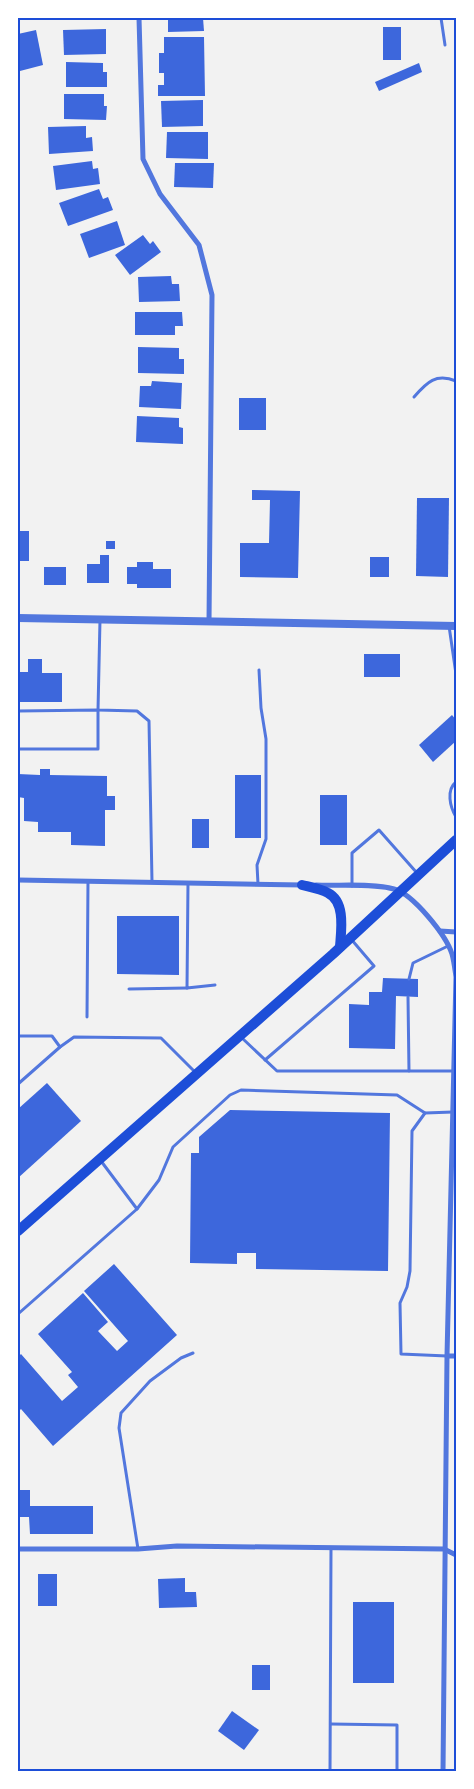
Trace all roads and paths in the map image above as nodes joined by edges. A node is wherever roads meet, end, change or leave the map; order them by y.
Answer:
1 (139, 18) edge
2 (441, 18) edge
3 (445, 45) dead end
4 (456, 381) edge
5 (414, 397) dead end
6 (18, 618) edge
7 (100, 620) junction
8 (209, 622) junction
9 (453, 626) edge
10 (259, 670) dead end
11 (456, 674) edge
12 (98, 710) junction
13 (18, 711) edge
14 (18, 749) edge
15 (456, 782) edge
16 (456, 817) edge
17 (456, 840) edge
18 (418, 875) junction
19 (18, 880) edge
20 (88, 881) junction
21 (152, 883) junction
22 (188, 883) junction
23 (258, 884) junction
24 (302, 884) junction
25 (352, 886) junction
26 (400, 892) junction
27 (440, 931) junction
28 (456, 932) edge
29 (350, 938) junction
30 (448, 946) junction
31 (340, 947) junction
32 (409, 979) dead end
33 (215, 985) dead end
34 (187, 988) junction
35 (129, 990) dead end
36 (408, 997) dead end
37 (87, 1017) dead end
38 (18, 1036) edge
39 (240, 1036) junction
40 (60, 1047) junction
41 (265, 1060) junction
42 (409, 1072) junction
43 (454, 1072) junction
44 (196, 1074) junction
45 (18, 1084) edge
46 (453, 1112) junction
47 (426, 1113) junction
48 (454, 1142) edge
49 (99, 1159) junction
50 (137, 1209) junction
51 (18, 1231) edge
52 (18, 1314) edge
53 (192, 1353) dead end
54 (447, 1356) junction
55 (456, 1356) edge
56 (331, 1547) junction
57 (18, 1549) edge
58 (138, 1549) junction
59 (444, 1549) junction
60 (456, 1555) edge
61 (331, 1724) junction
62 (330, 1772) edge
63 (397, 1772) edge
64 (443, 1772) edge

1 - 8 street
2 - 3 lane
4 - 5 lane
6 - 7 street
7 - 8 street
7 - 12 lane
8 - 9 street
9 - 11 lane
10 - 23 lane
12 - 13 lane
12 - 14 lane
12 - 21 lane
15 - 16 lane
17 - 18 main road
18 - 25 lane
18 - 26 main road
19 - 20 street
20 - 21 street
20 - 37 lane
21 - 22 street
22 - 23 street
22 - 34 lane
23 - 24 street
24 - 25 street
24 - 31 main road
25 - 26 street
26 - 27 street
26 - 29 main road
27 - 28 street
27 - 30 street
29 - 31 main road
29 - 41 lane
30 - 32 lane
30 - 43 street
31 - 39 main road
33 - 34 lane
34 - 35 lane
36 - 42 lane
38 - 40 lane
39 - 41 lane
39 - 44 main road
40 - 44 lane
40 - 45 lane
41 - 42 lane
42 - 43 lane
43 - 46 street
44 - 49 main road
46 - 47 lane
46 - 48 street
47 - 50 lane
47 - 54 lane
48 - 54 street
49 - 50 lane
49 - 51 main road
50 - 52 lane
53 - 58 lane
54 - 55 street
54 - 59 street
56 - 58 street
56 - 59 street
56 - 61 lane
57 - 58 street
59 - 60 street
59 - 64 street
61 - 62 lane
61 - 63 lane

